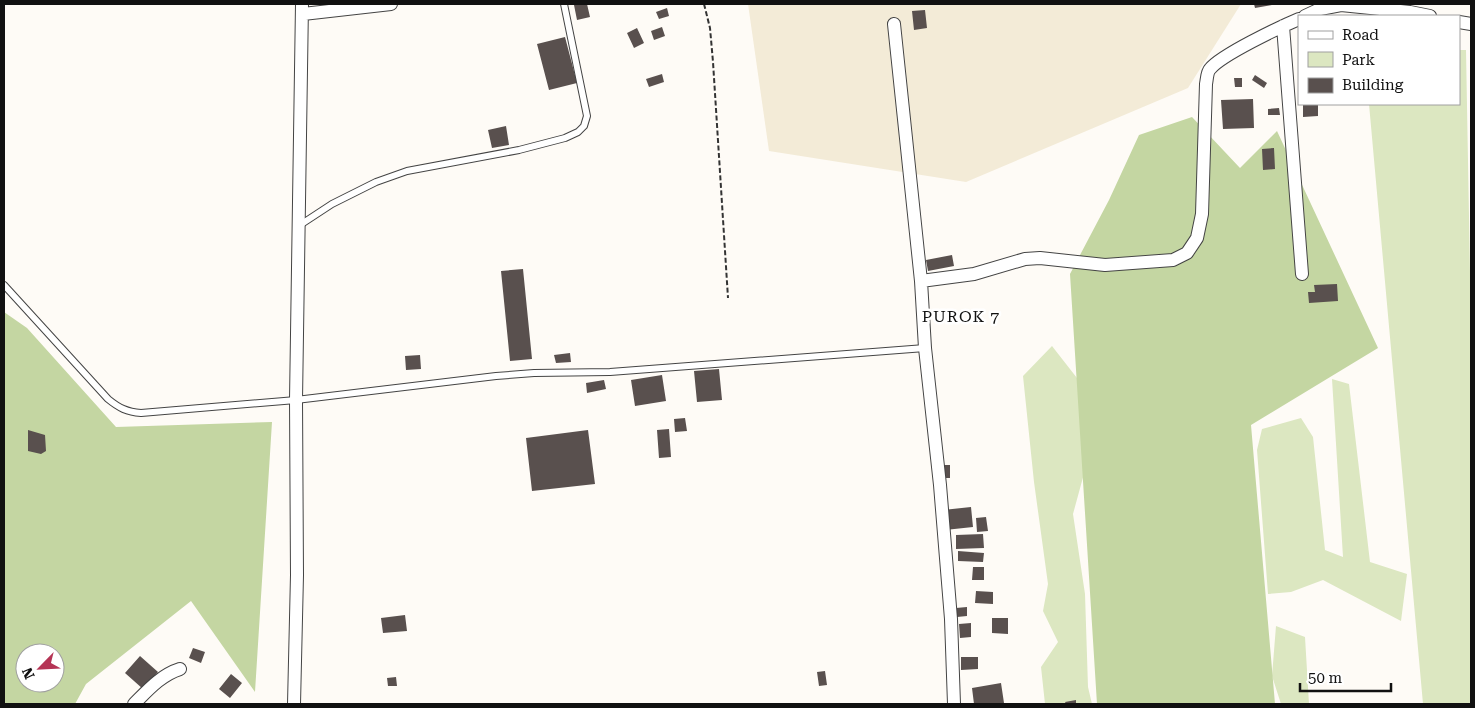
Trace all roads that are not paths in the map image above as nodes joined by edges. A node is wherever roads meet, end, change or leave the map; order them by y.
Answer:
1 (391, 4) edge
2 (564, 4) edge
3 (302, 9) edge
4 (1307, 15) edge
5 (1425, 15) edge
6 (1298, 19) edge
7 (894, 24) dead end
8 (1283, 26) junction
9 (300, 225) junction
10 (1302, 274) dead end
11 (922, 281) junction
12 (4, 285) edge
13 (925, 348) junction
14 (296, 400) junction
15 (180, 669) dead end
16 (134, 704) edge
17 (294, 704) edge
18 (954, 704) edge

1 - 3 street
2 - 9 lane
3 - 9 street
4 - 5 street
6 - 8 street
7 - 11 street
8 - 10 street
8 - 11 street
9 - 14 street
11 - 13 street
12 - 14 lane
13 - 14 lane
13 - 18 street
14 - 17 street
15 - 16 street

